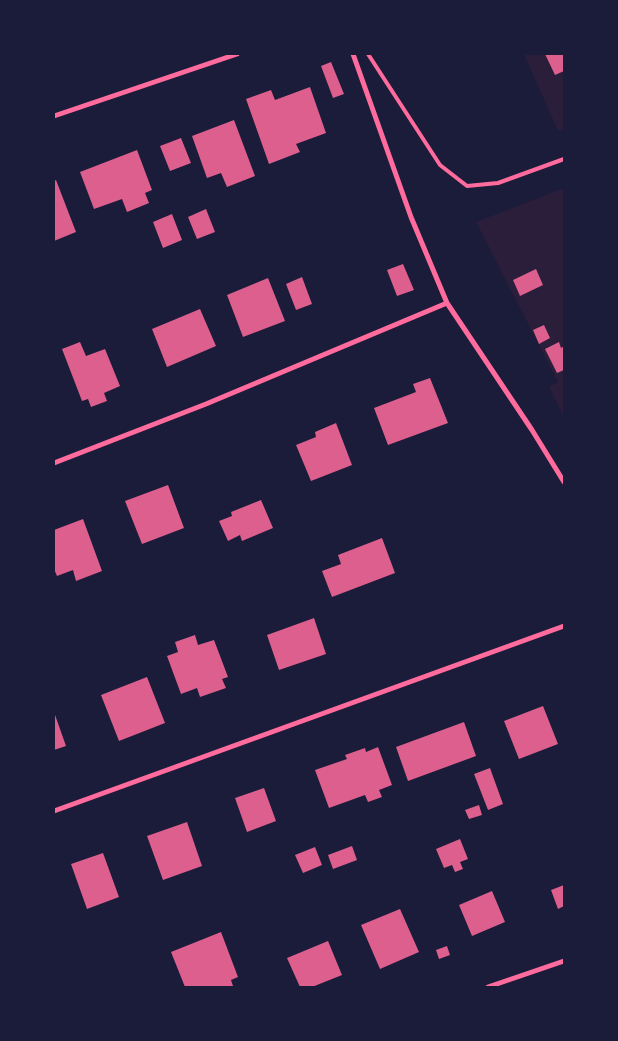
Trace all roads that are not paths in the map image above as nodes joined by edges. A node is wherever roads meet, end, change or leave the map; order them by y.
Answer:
1 (237, 54) edge
2 (353, 54) edge
3 (368, 54) edge
4 (54, 116) edge
5 (564, 160) edge
6 (447, 303) junction
7 (54, 463) edge
8 (564, 482) edge
9 (564, 626) edge
10 (54, 811) edge
11 (564, 962) edge
12 (488, 987) edge

1 - 4 street
2 - 6 street
3 - 5 lane
6 - 7 street
6 - 8 street
9 - 10 street
11 - 12 street

